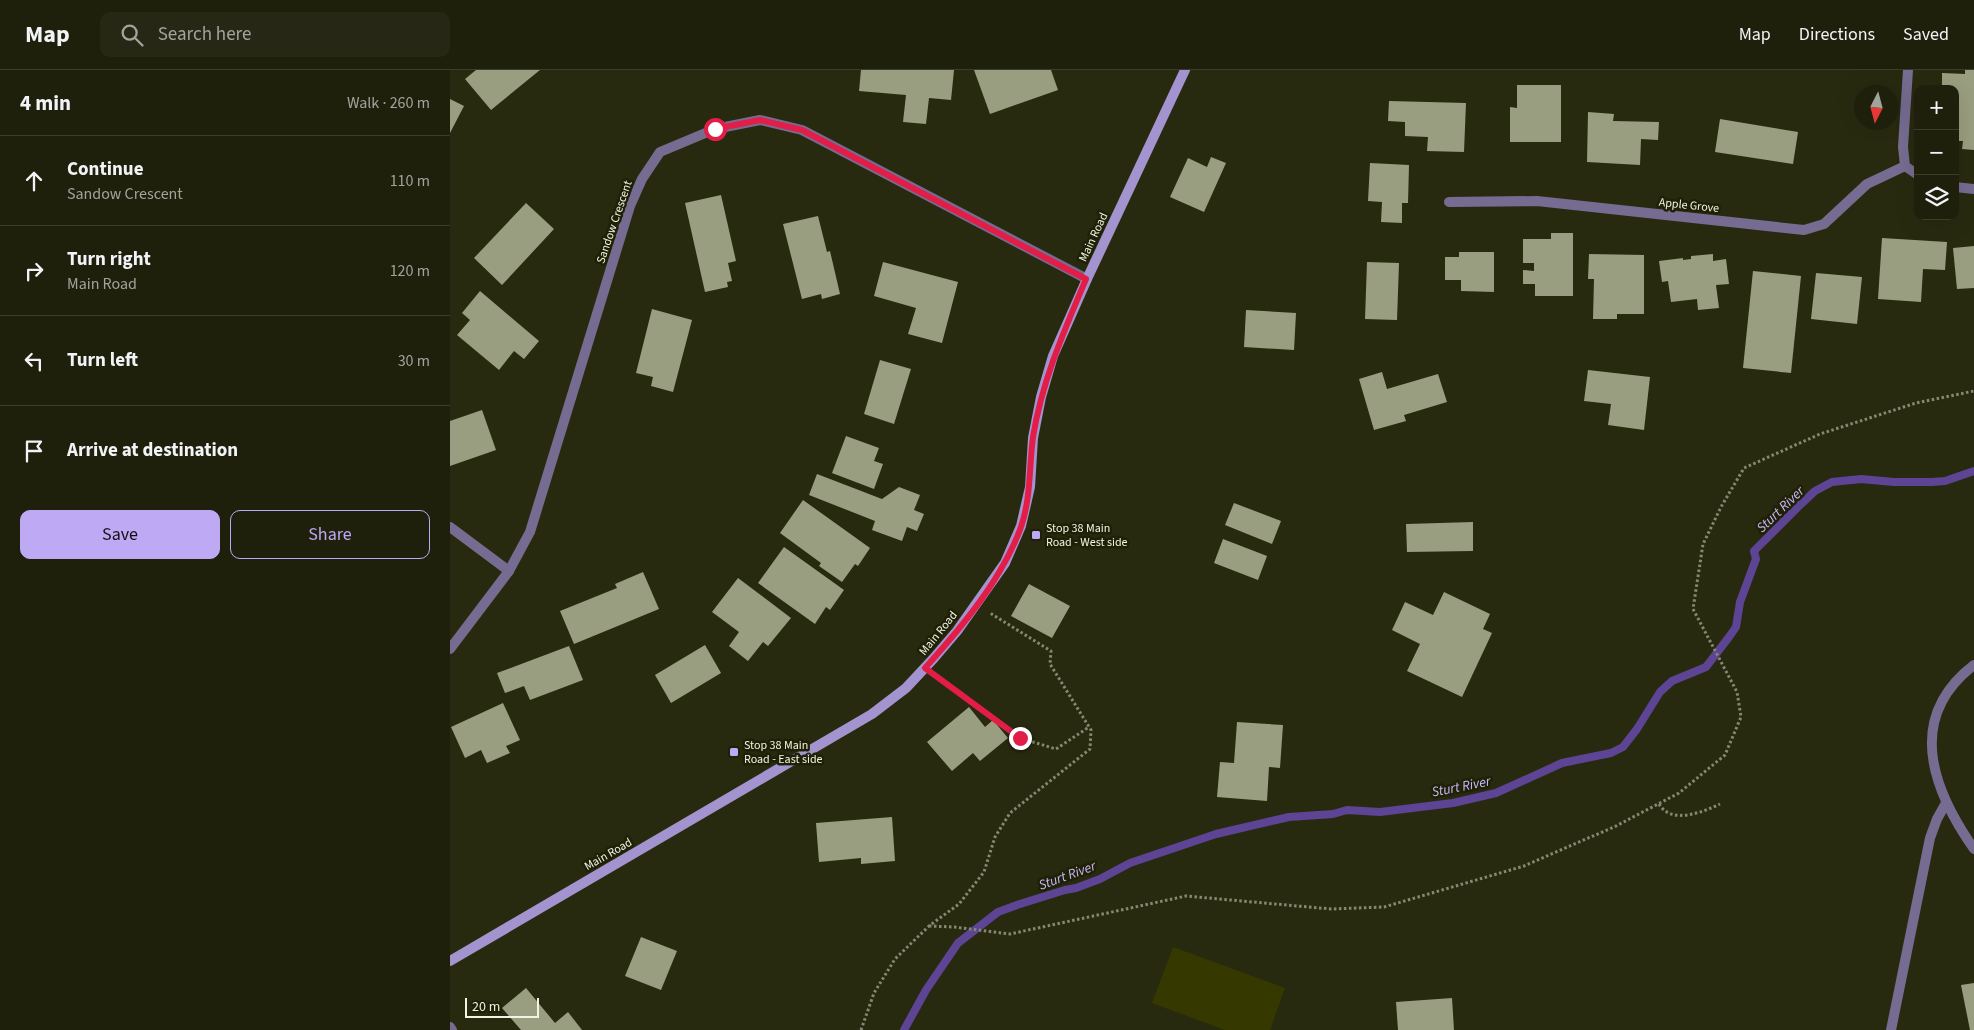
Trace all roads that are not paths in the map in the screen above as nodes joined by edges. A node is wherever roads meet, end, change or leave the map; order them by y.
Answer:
1 (1185, 70) edge
2 (1908, 70) edge
3 (1905, 166) junction
4 (1914, 172) edge
5 (1959, 187) edge
6 (1974, 189) edge
7 (1449, 202) dead end
8 (1086, 279) junction
9 (450, 527) edge
10 (508, 571) junction
11 (450, 649) edge
12 (1974, 665) edge
13 (1946, 803) junction
14 (1974, 849) edge
15 (450, 962) edge
16 (1890, 1030) edge

1 - 8 main road, Main Road
2 - 3 street
3 - 4 street
3 - 7 street, Apple Grove
5 - 6 street
8 - 10 street, Sandow Crescent
8 - 15 main road, Main Road
9 - 10 street
10 - 11 street, Sandow Crescent
12 - 13 street
13 - 14 street
13 - 16 street

